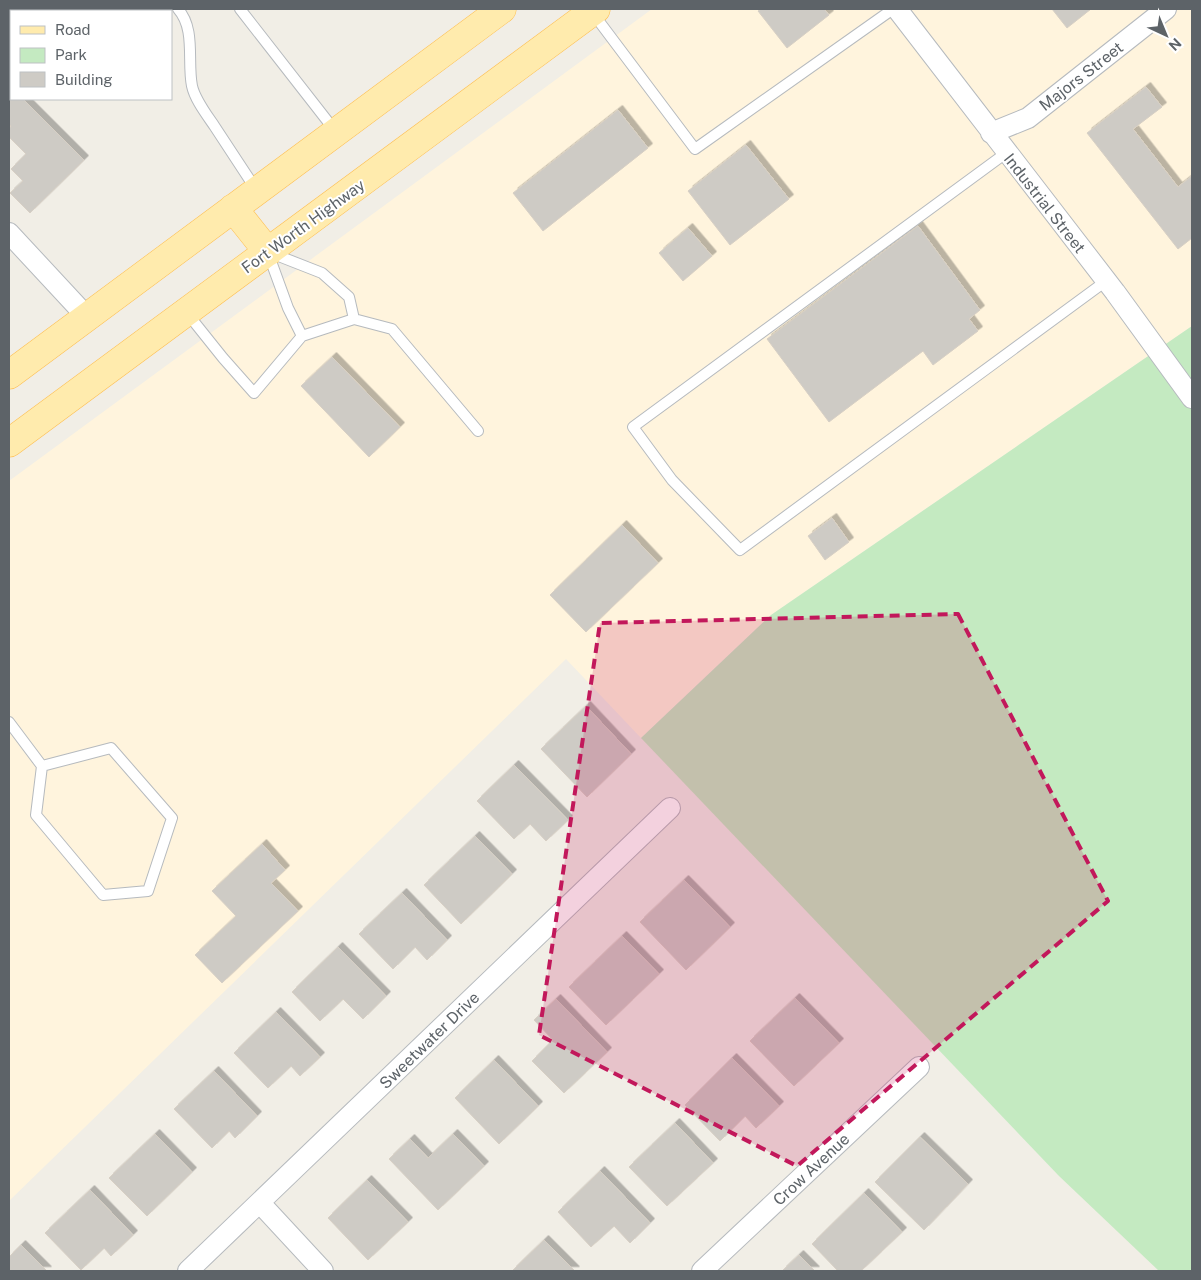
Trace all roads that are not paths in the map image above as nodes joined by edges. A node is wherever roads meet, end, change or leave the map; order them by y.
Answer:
1 (178, 9) edge
2 (240, 9) edge
3 (502, 9) edge
4 (893, 9) edge
5 (897, 9) edge
6 (1166, 9) edge
7 (594, 10) edge
8 (336, 132) junction
9 (991, 133) junction
10 (1006, 153) junction
11 (257, 191) junction
12 (234, 208) junction
13 (9, 233) edge
14 (268, 252) junction
15 (1106, 281) junction
16 (186, 312) junction
17 (87, 317) junction
18 (354, 319) junction
19 (302, 336) junction
20 (9, 374) edge
21 (1192, 398) edge
22 (478, 431) dead end
23 (9, 443) edge
24 (9, 722) edge
25 (42, 766) junction
26 (670, 808) dead end
27 (919, 1067) dead end
28 (260, 1203) junction
29 (188, 1271) edge
30 (324, 1271) edge
31 (702, 1271) edge

1 - 11 lane
2 - 8 lane
3 - 8 main road
4 - 7 lane
5 - 9 street, Industrial Street
6 - 9 street, Majors Street
7 - 14 main road, Fort Worth Highway
8 - 11 main road
9 - 10 street, Industrial Street
10 - 15 street, Industrial Street
10 - 15 lane
11 - 12 main road
12 - 14 main road
12 - 17 main road
13 - 17 street
14 - 16 main road, Fort Worth Highway
14 - 18 lane
14 - 19 lane
15 - 21 street, Industrial Street
16 - 19 lane
16 - 23 main road, Fort Worth Highway
17 - 20 main road
18 - 19 lane
18 - 22 lane
24 - 25 lane
25 - 25 lane
26 - 28 street, Sweetwater Drive
27 - 31 street, Crow Avenue
28 - 29 street, Sweetwater Drive
28 - 30 street

